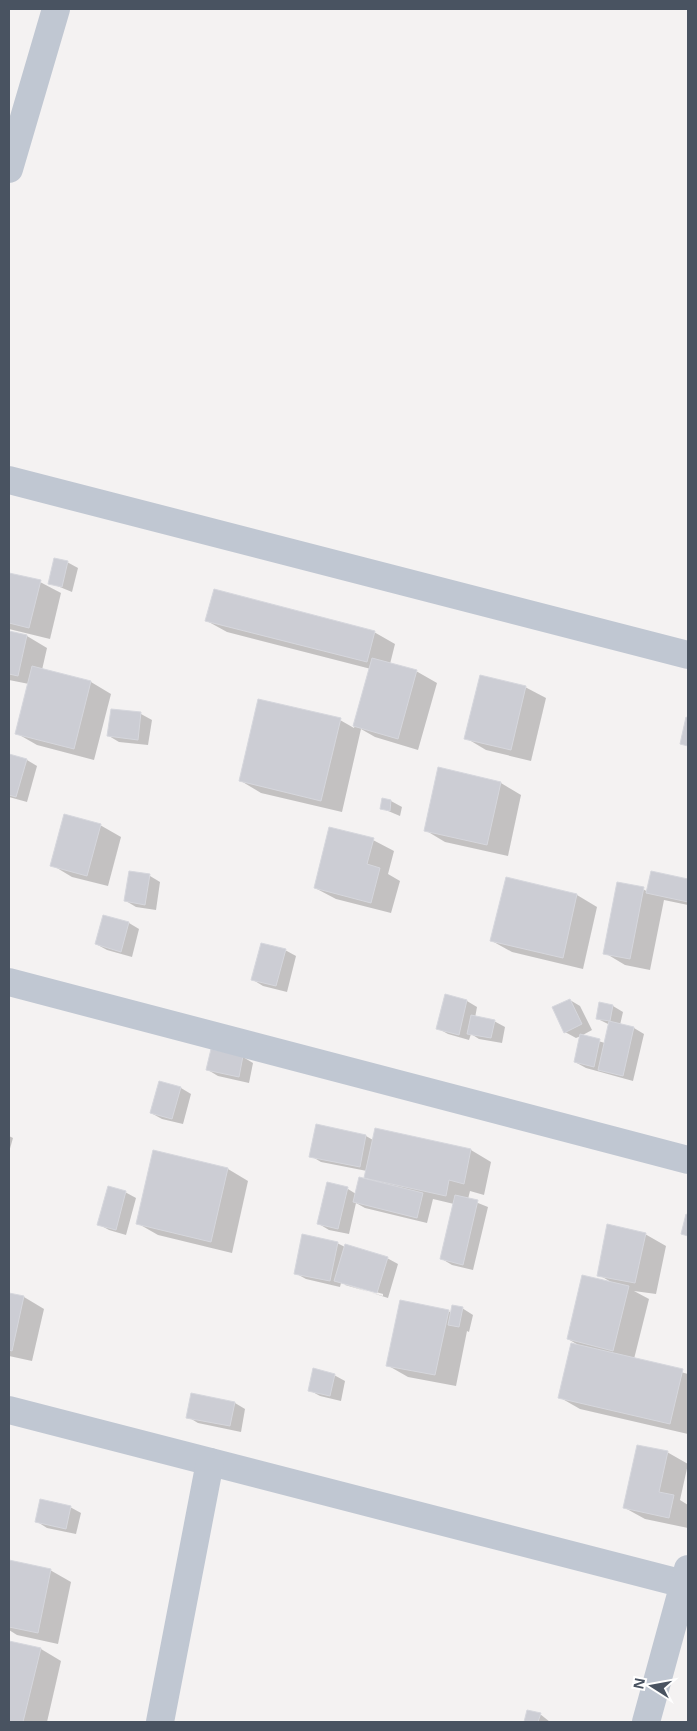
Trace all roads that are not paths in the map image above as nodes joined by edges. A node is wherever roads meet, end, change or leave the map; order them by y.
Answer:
1 (56, 9) edge
2 (9, 169) edge
3 (9, 480) edge
4 (688, 655) edge
5 (9, 982) edge
6 (688, 1160) edge
7 (9, 1410) edge
8 (210, 1462) junction
9 (687, 1580) edge
10 (160, 1722) edge
11 (646, 1722) edge

1 - 2 street
3 - 4 street
5 - 6 street
7 - 8 street
8 - 9 street
8 - 10 street
9 - 11 street

